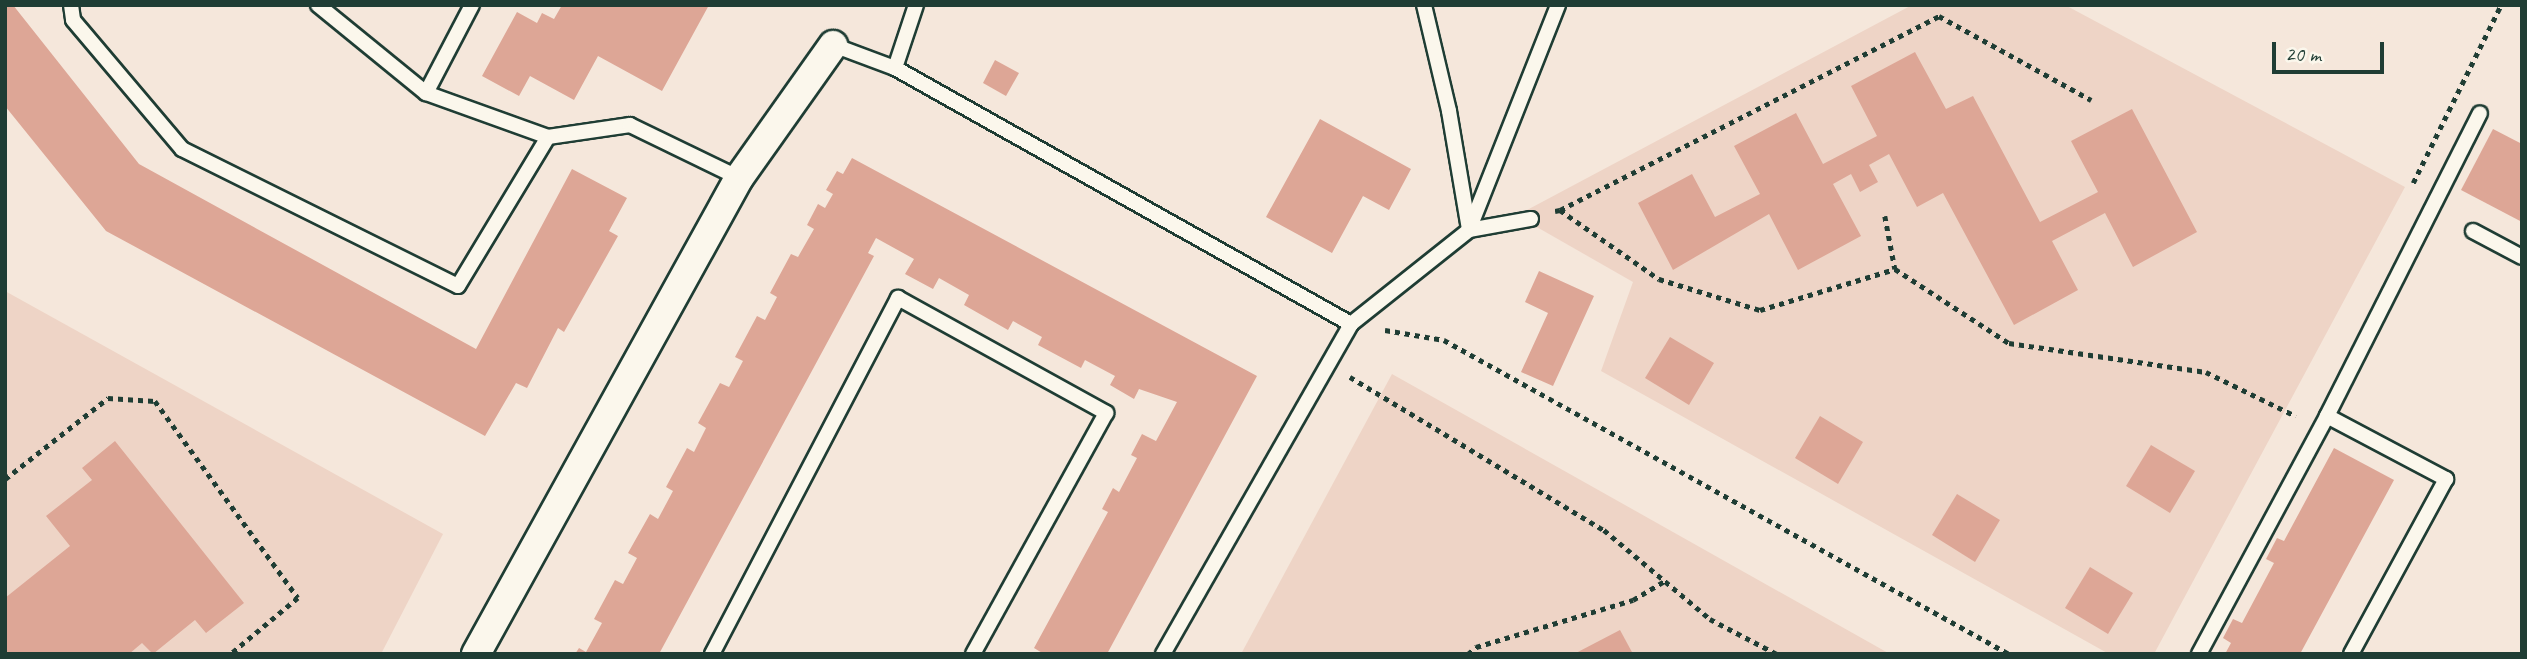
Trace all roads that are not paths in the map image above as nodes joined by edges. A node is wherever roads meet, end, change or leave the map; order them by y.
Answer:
1 (71, 5) edge
2 (318, 5) edge
3 (472, 5) edge
4 (916, 5) edge
5 (1424, 5) edge
6 (1558, 5) edge
7 (832, 44) joint
8 (895, 68) junction
9 (426, 93) junction
10 (2480, 113) dead end
11 (548, 136) junction
12 (739, 178) junction
13 (1531, 219) road end
14 (1469, 230) junction
15 (2473, 231) dead end
16 (2522, 257) edge
17 (1351, 324) junction
18 (2327, 416) junction
19 (476, 654) edge
20 (712, 654) edge
21 (973, 654) edge
22 (1163, 654) edge
23 (2199, 654) edge
24 (2351, 654) edge

1 - 11 lane
2 - 9 lane
3 - 9 lane
4 - 8 lane
5 - 14 lane
6 - 14 lane
7 - 8 lane
7 - 12 street
8 - 17 lane
9 - 11 lane
10 - 18 lane
11 - 12 lane
12 - 19 street
13 - 14 lane
14 - 17 lane
15 - 16 lane
17 - 22 lane
18 - 23 lane
18 - 24 lane
20 - 21 lane

